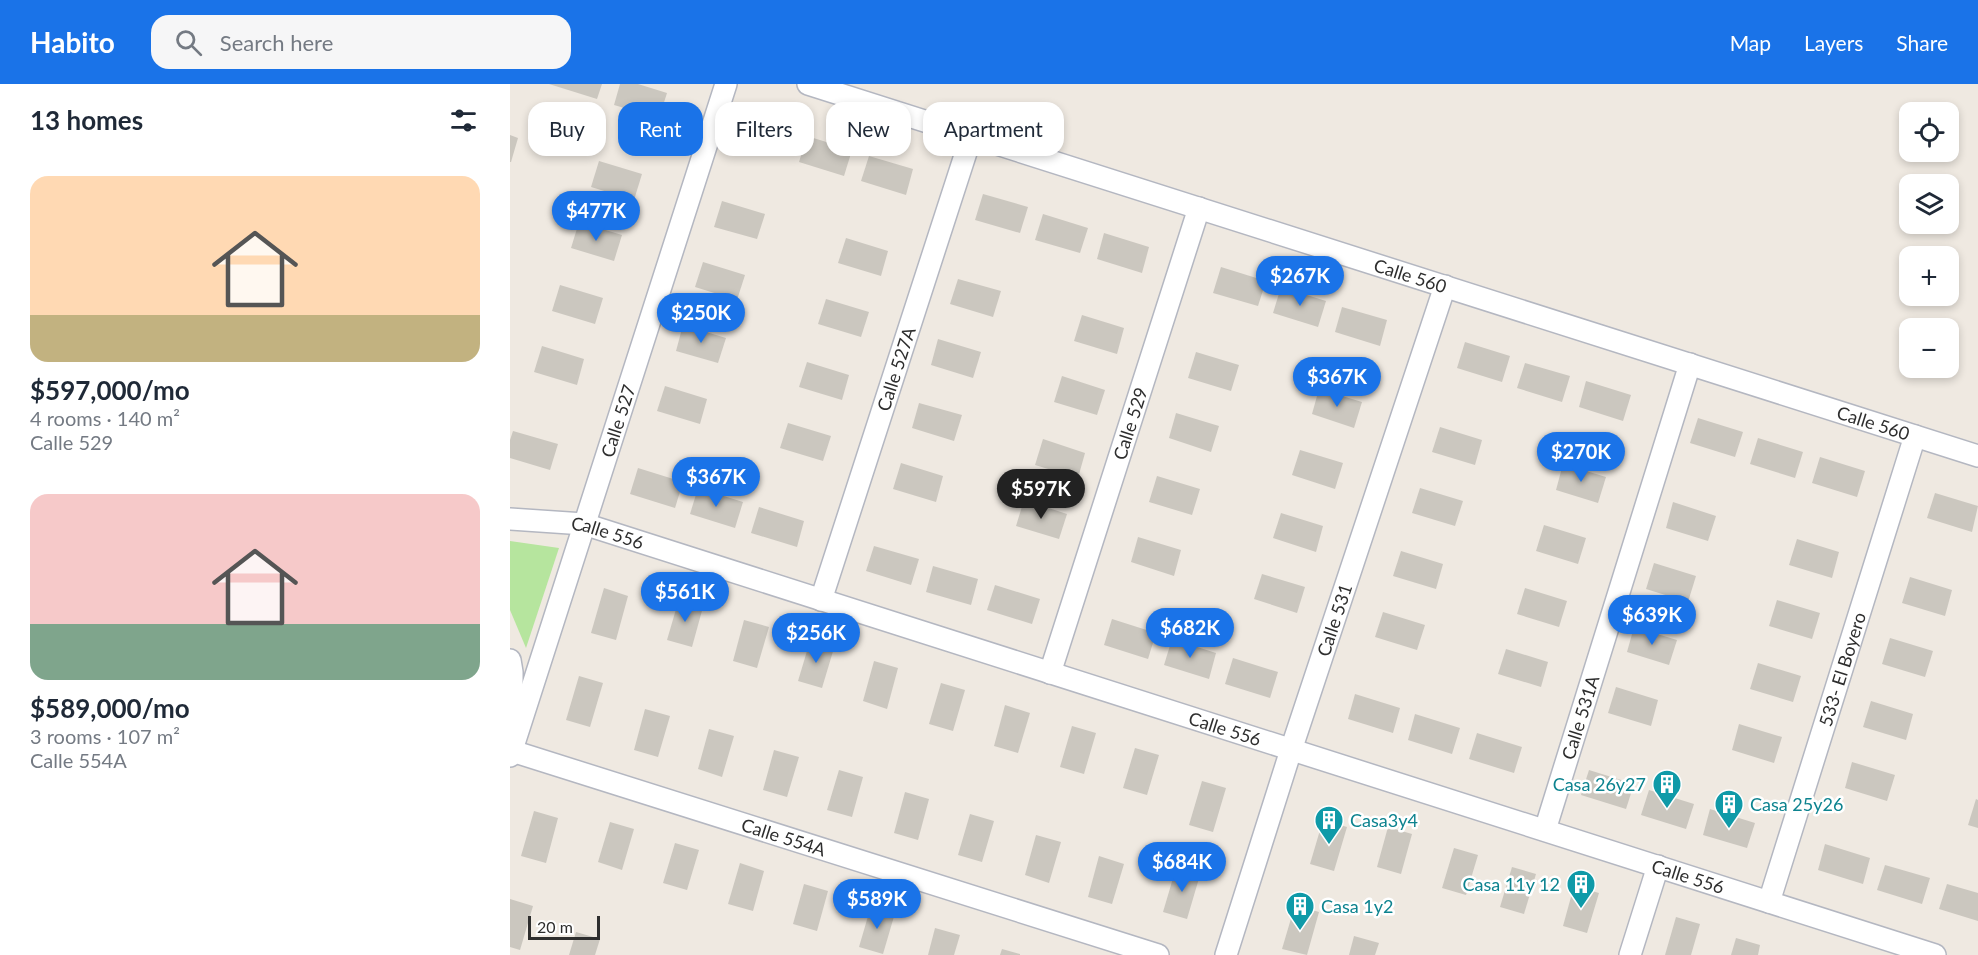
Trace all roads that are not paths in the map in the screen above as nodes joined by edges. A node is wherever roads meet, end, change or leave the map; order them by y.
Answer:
1 (726, 84) edge
2 (808, 84) edge
3 (923, 121) edge
4 (965, 156) edge
5 (1032, 156) edge
6 (1199, 208) junction
7 (1445, 286) junction
8 (1690, 364) junction
9 (1915, 436) junction
10 (1978, 456) edge
11 (510, 519) edge
12 (584, 524) junction
13 (821, 600) junction
14 (510, 660) edge
15 (1050, 673) junction
16 (1291, 750) junction
17 (511, 753) edge
18 (1545, 830) junction
19 (1658, 866) junction
20 (1769, 902) junction
21 (1158, 955) edge
22 (1226, 955) edge
23 (1630, 955) edge
24 (1935, 955) edge

1 - 12 street, Calle 527
2 - 3 street, Calle 560
4 - 13 street, Calle 527A
5 - 6 street, Calle 560
6 - 7 street, Calle 560
6 - 15 street, Calle 529
7 - 8 street, Calle 560
7 - 16 street, Calle 531
8 - 9 street, Calle 560
8 - 18 street, Calle 531A
9 - 10 street, Calle 560
9 - 20 street, 533- El Boyero
11 - 12 street, Calle 556
12 - 13 street, Calle 556
12 - 17 street, Calle 527
13 - 15 street, Calle 556
14 - 17 street
15 - 16 street, Calle 556
16 - 18 street, Calle 556
16 - 22 street, Calle 531
17 - 21 street, Calle 554A
18 - 19 street, Calle 556
19 - 20 street, Calle 556
19 - 23 street
20 - 24 street, Calle 556

